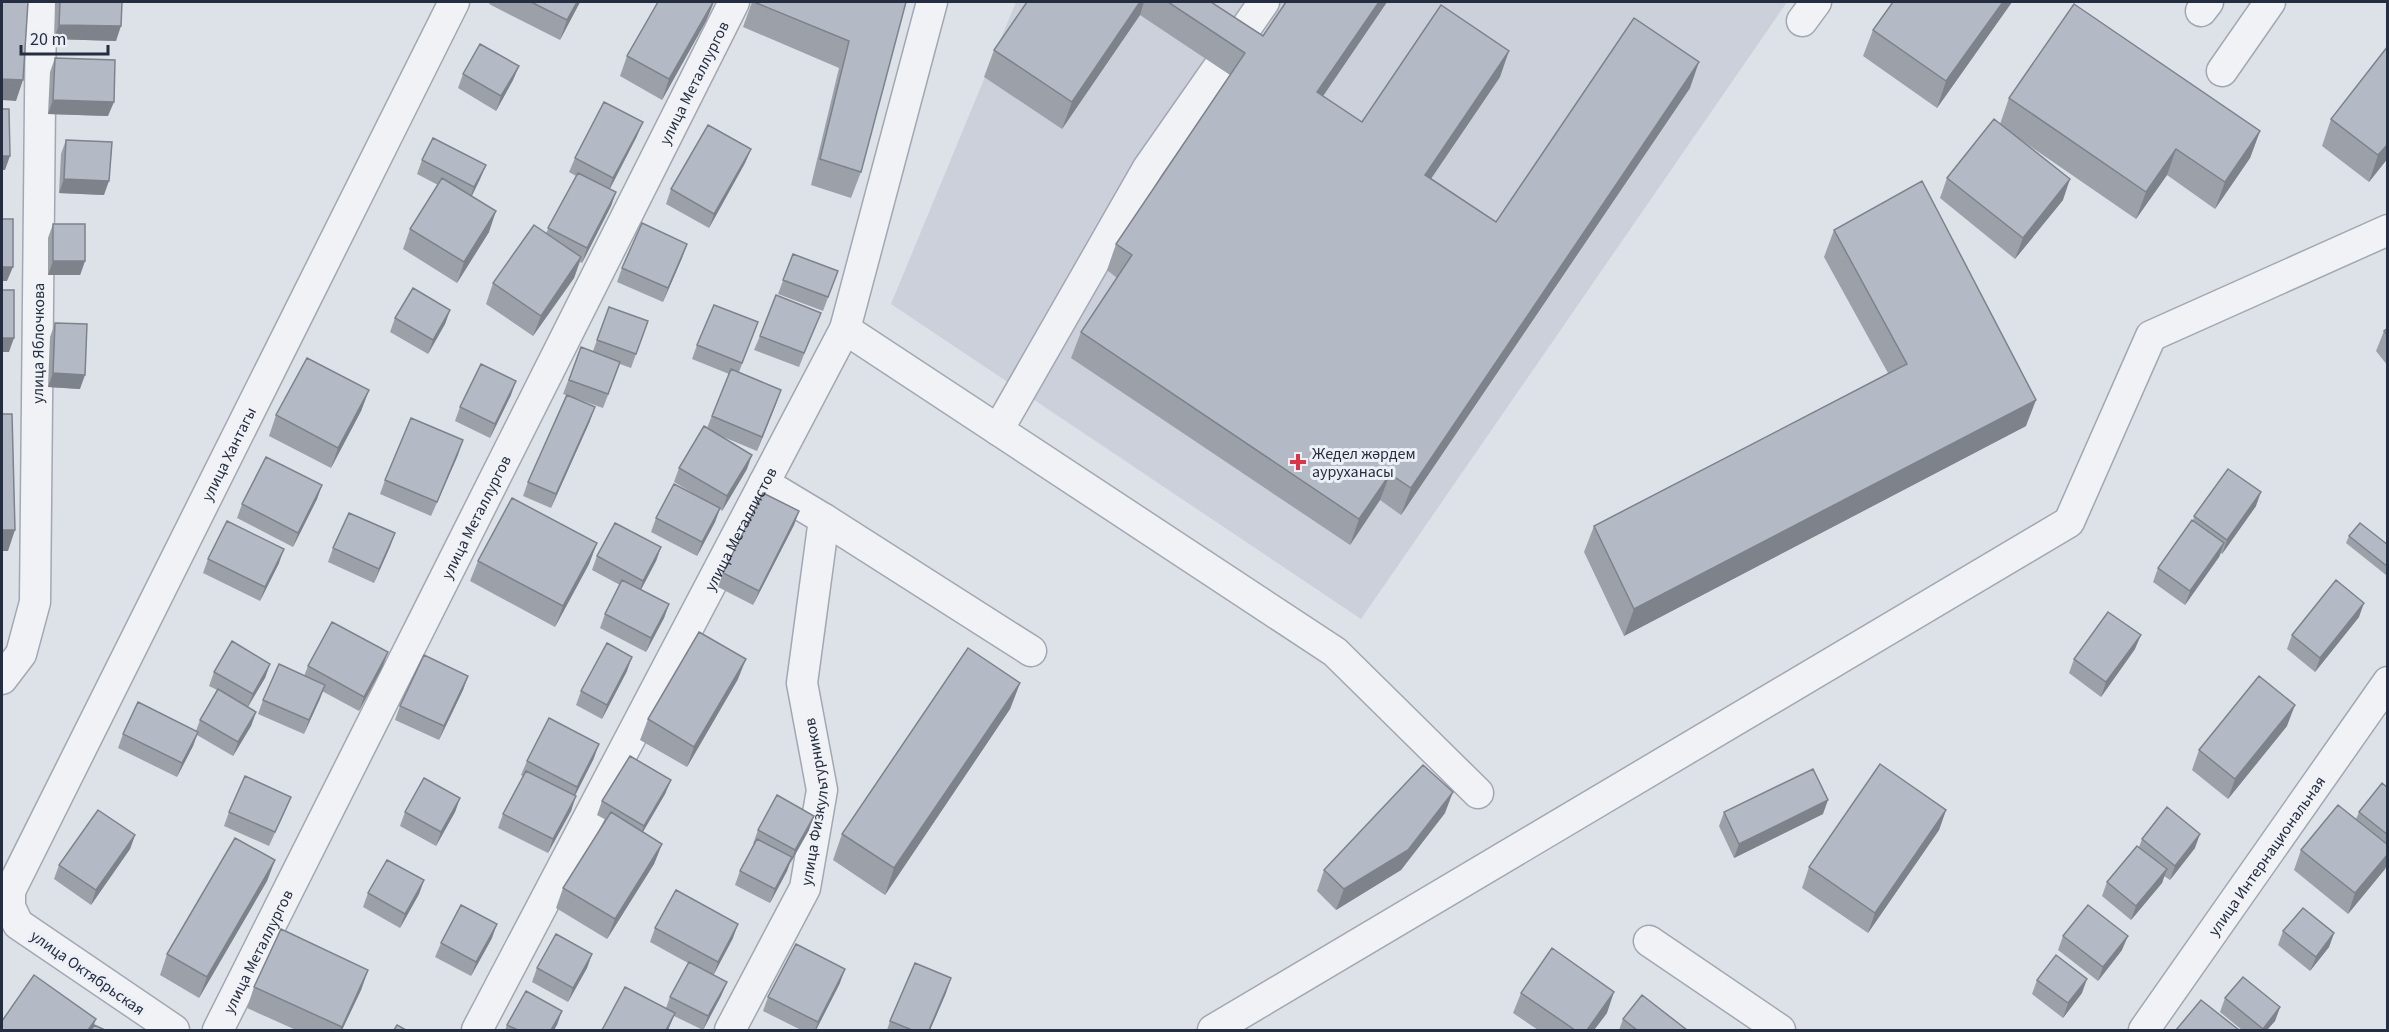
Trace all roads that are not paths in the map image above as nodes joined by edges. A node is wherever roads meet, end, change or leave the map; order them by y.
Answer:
1 (41, 2) edge
2 (454, 2) edge
3 (734, 2) edge
4 (932, 2) edge
5 (1264, 2) edge
6 (2271, 2) edge
7 (2222, 71) dead end
8 (2388, 230) edge
9 (845, 329) junction
10 (998, 430) junction
11 (764, 483) junction
12 (824, 519) junction
13 (1031, 651) dead end
14 (2, 679) edge
15 (2388, 682) edge
16 (1478, 793) dead end
17 (10, 907) joint
18 (1649, 941) dead end
19 (174, 1030) edge
20 (218, 1030) edge
21 (477, 1030) edge
22 (730, 1030) edge
23 (1212, 1030) edge
24 (1780, 1030) edge
25 (2144, 1030) edge

1 - 14 street, улица Яблочкова
2 - 17 street, улица Хантагы
3 - 20 street, улица Металлургов
4 - 9 street, улица Металлистов
5 - 10 street
6 - 7 street
8 - 23 street
9 - 10 street
9 - 11 street, улица Металлистов
10 - 16 street
11 - 12 street
11 - 21 street, улица Металлистов
12 - 13 street
12 - 22 street, улица Физкультурников
15 - 25 street, улица Интернациональная
17 - 19 street, улица Октябрьская
18 - 24 street

